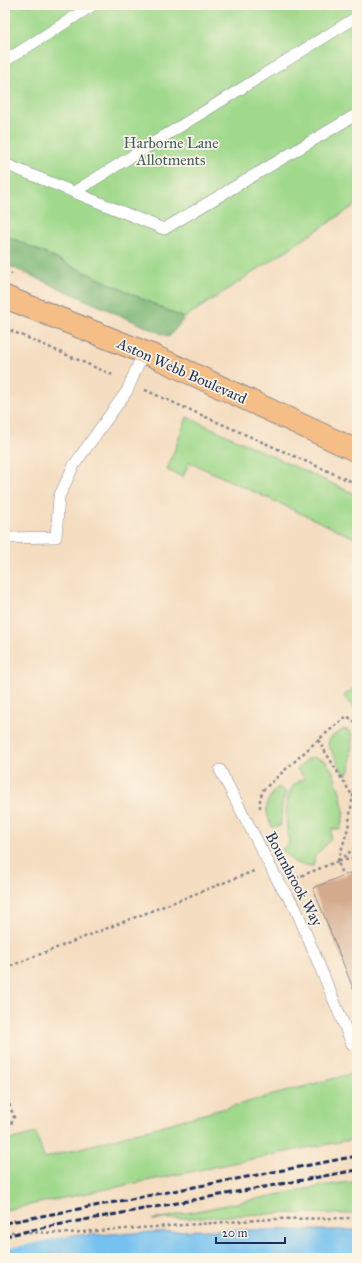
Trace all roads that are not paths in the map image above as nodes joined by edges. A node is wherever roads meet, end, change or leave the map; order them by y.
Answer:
1 (93, 5) edge
2 (357, 17) edge
3 (5, 61) edge
4 (357, 114) edge
5 (5, 164) edge
6 (74, 192) junction
7 (5, 297) edge
8 (143, 352) junction
9 (357, 451) edge
10 (5, 538) edge
11 (220, 770) dead end
12 (357, 1042) edge

1 - 3 lane
2 - 6 lane
4 - 6 lane
5 - 6 lane
7 - 8 highway, Aston Webb Boulevard
8 - 9 highway, Aston Webb Boulevard
8 - 10 lane
11 - 12 lane, Bournbrook Way

